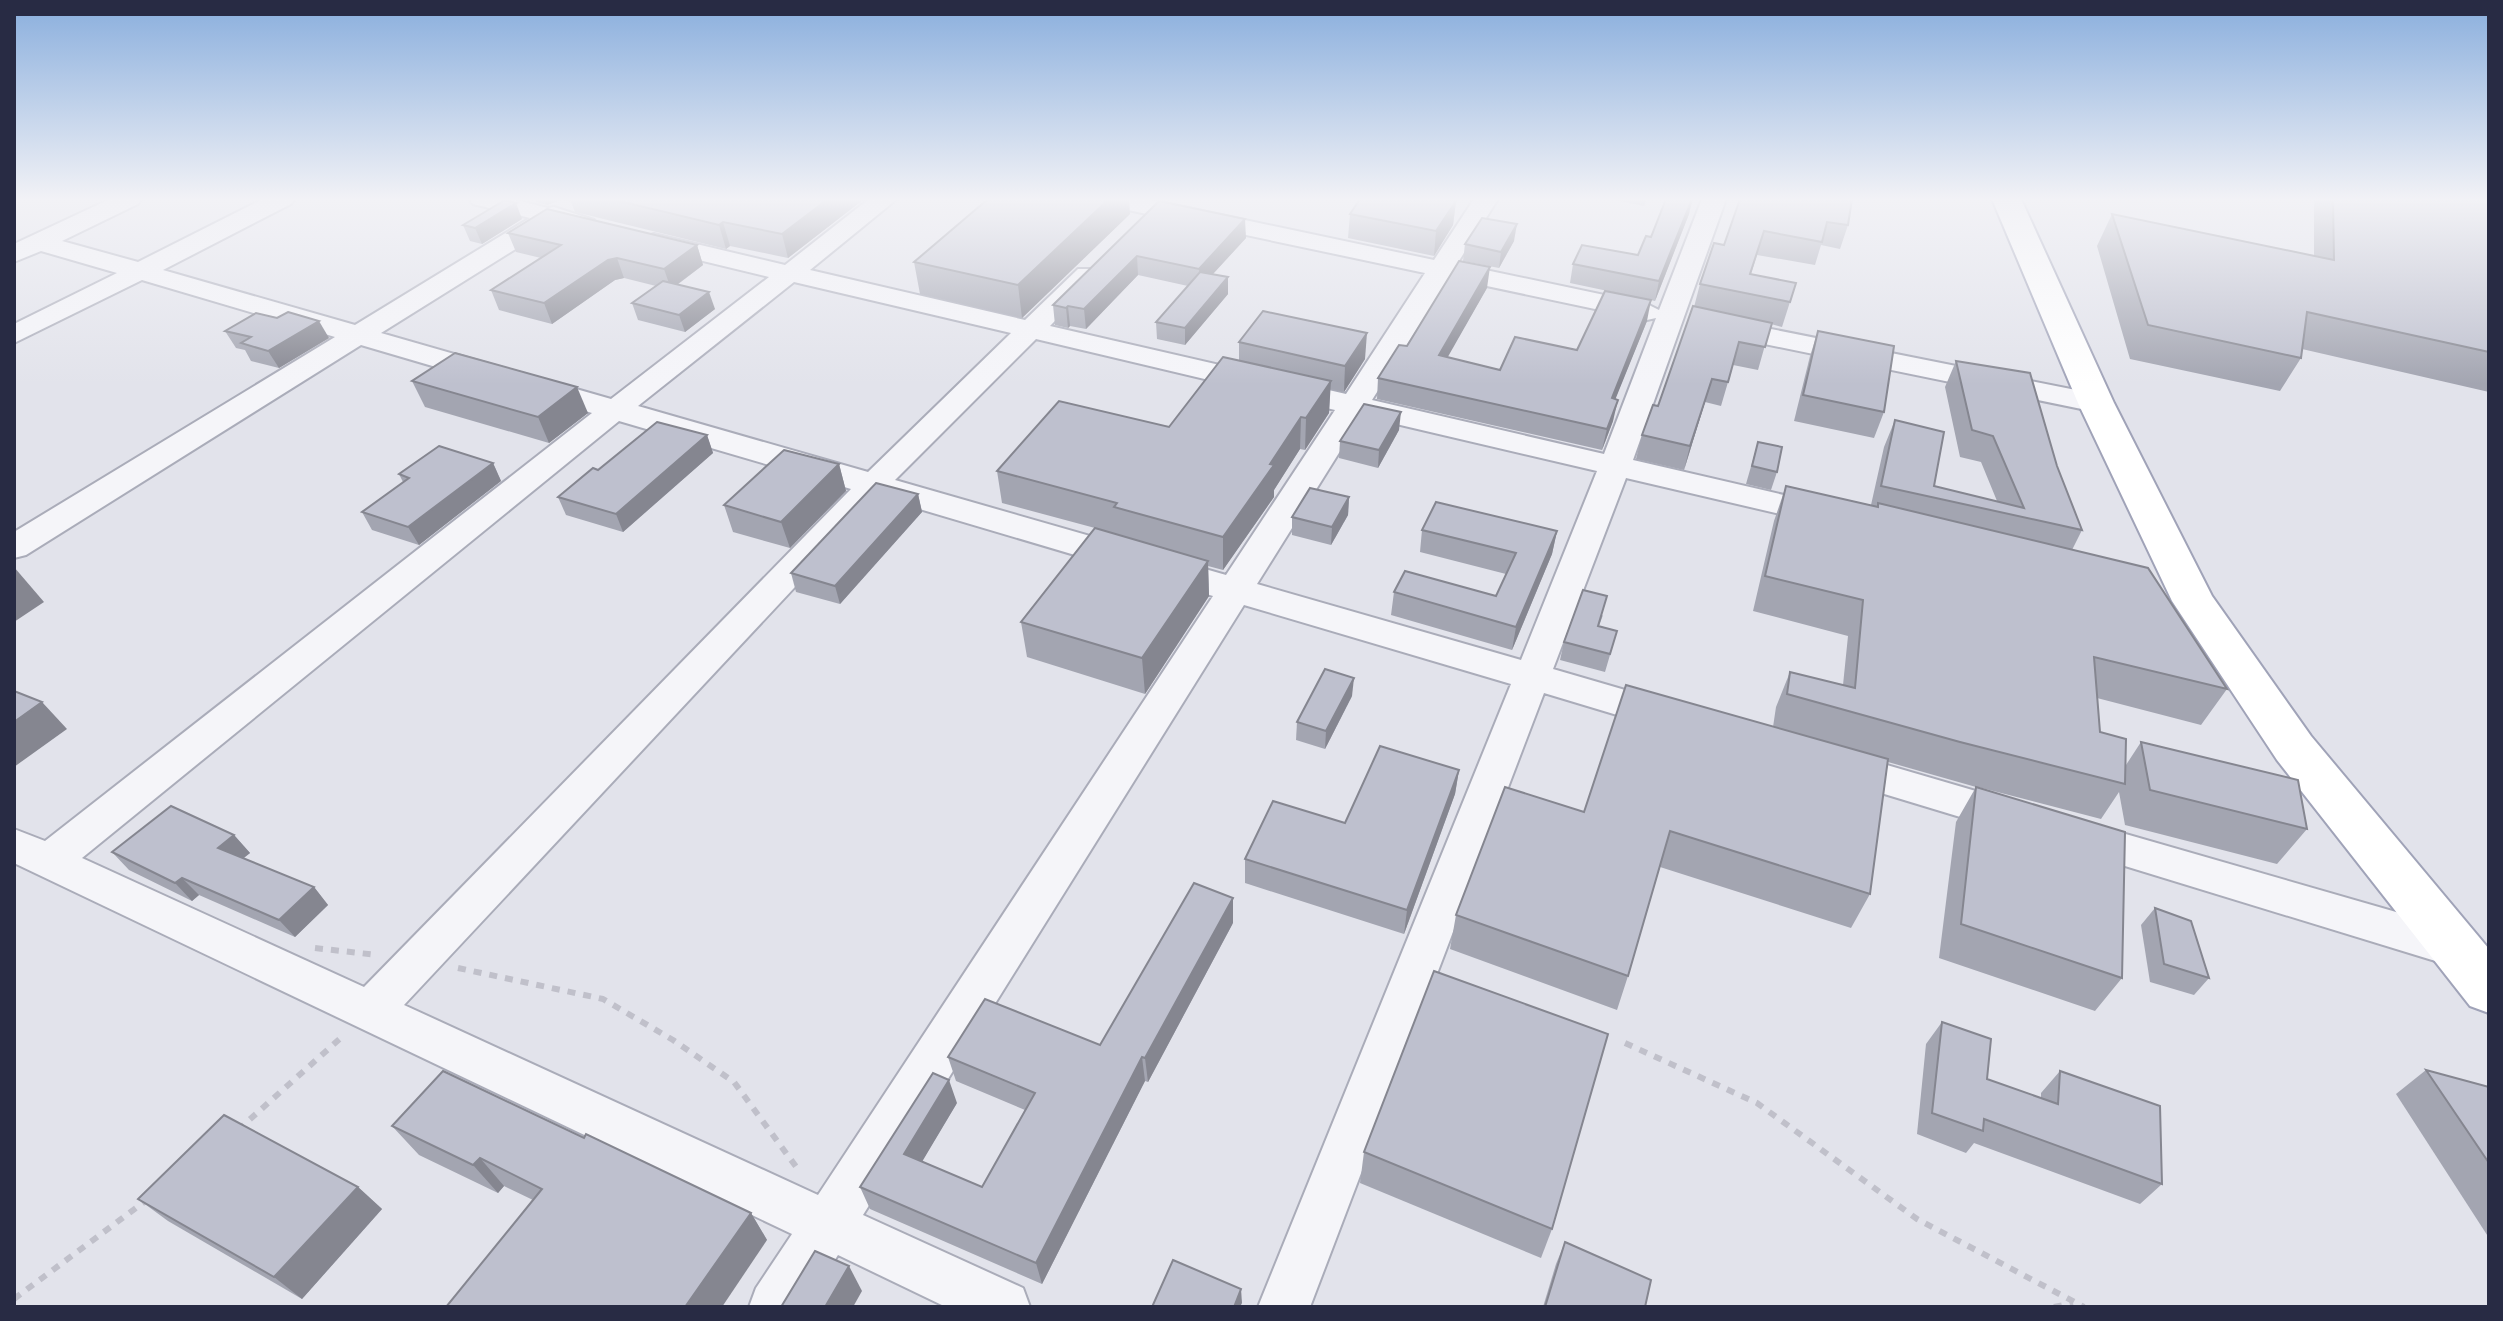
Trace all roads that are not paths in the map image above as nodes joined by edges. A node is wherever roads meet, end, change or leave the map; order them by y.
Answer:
1 (105, 261) edge
2 (162, 261) edge
3 (478, 261) edge
4 (729, 261) edge
5 (806, 261) edge
6 (1101, 261) edge
7 (1373, 261) edge
8 (1446, 261) edge
9 (1691, 261) edge
10 (2033, 261) edge
11 (1441, 269) junction
12 (142, 271) junction
13 (787, 275) junction
14 (1671, 316) junction
15 (1029, 331) junction
16 (359, 334) junction
17 (14, 335) edge
18 (2096, 403) junction
19 (1352, 405) junction
20 (616, 409) junction
21 (1615, 466) junction
22 (875, 483) junction
23 (1859, 523) edge
24 (14, 547) edge
25 (1234, 588) junction
26 (1532, 676) junction
27 (1698, 725) edge
28 (1804, 756) edge
29 (31, 853) edge
30 (2455, 948) junction
31 (2489, 989) edge
32 (371, 1010) junction
33 (828, 1225) junction
34 (775, 1307) edge
35 (1004, 1307) edge
36 (1284, 1307) edge

1 - 12 street
2 - 12 street
3 - 16 street
4 - 13 street
5 - 13 street
6 - 15 street
7 - 11 street
8 - 11 street
9 - 14 street
10 - 18 main road
11 - 14 street
11 - 19 street
12 - 16 street
12 - 17 street
13 - 15 street
13 - 20 street
14 - 18 street
14 - 21 street
15 - 19 street
15 - 22 street
16 - 20 street
16 - 24 street
18 - 30 main road
19 - 21 street
19 - 25 street
20 - 22 street
20 - 29 street
21 - 23 street
21 - 26 street
22 - 25 street
22 - 32 street
25 - 26 street
25 - 33 street
26 - 27 street
26 - 36 street
28 - 30 street
29 - 32 street
30 - 31 main road
32 - 33 street
33 - 34 street
33 - 35 street

